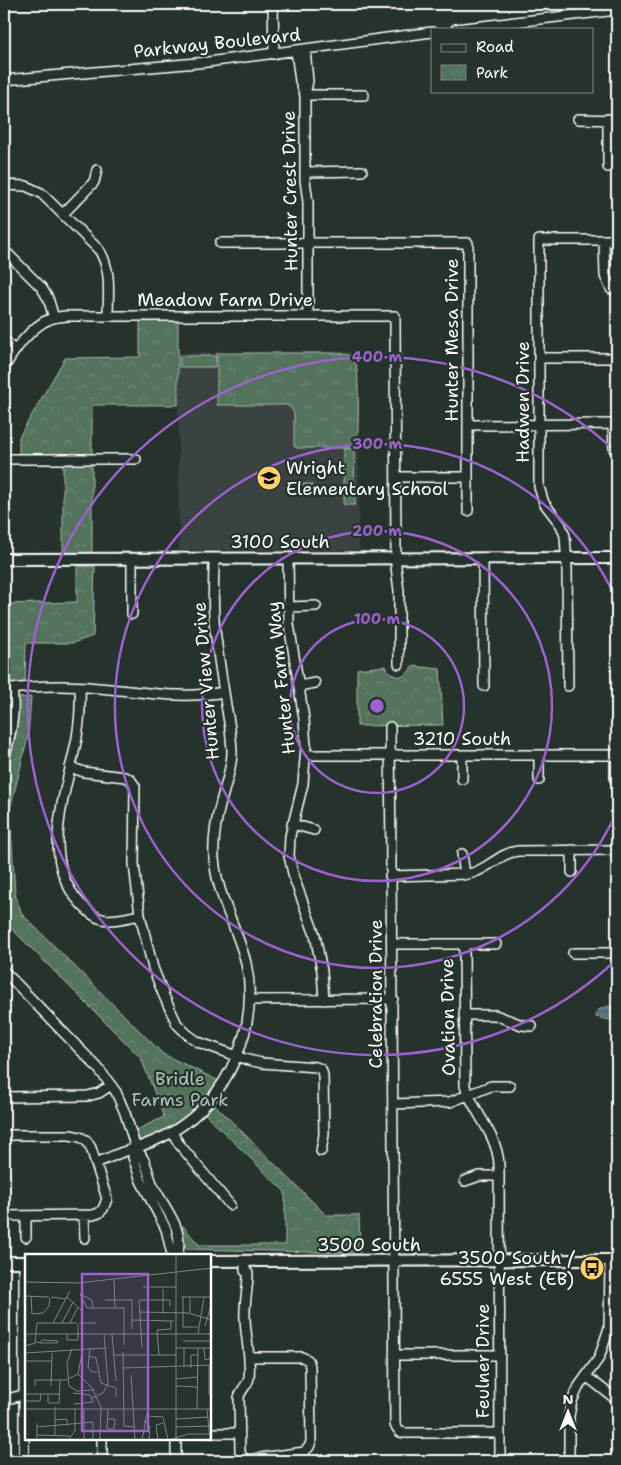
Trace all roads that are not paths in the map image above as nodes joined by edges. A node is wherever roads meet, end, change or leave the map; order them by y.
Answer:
1 (273, 4) edge
2 (617, 10) edge
3 (464, 28) edge
4 (431, 32) edge
5 (301, 50) junction
6 (274, 54) junction
7 (4, 80) edge
8 (305, 95) junction
9 (364, 96) dead end
10 (578, 119) dead end
11 (613, 120) edge
12 (608, 168) dead end
13 (97, 170) dead end
14 (305, 172) junction
15 (362, 172) dead end
16 (4, 185) edge
17 (63, 214) junction
18 (604, 240) junction
19 (617, 240) edge
20 (220, 243) dead end
21 (308, 243) junction
22 (4, 250) edge
23 (611, 289) dead end
24 (108, 316) junction
25 (308, 316) junction
26 (54, 318) junction
27 (4, 340) edge
28 (14, 350) junction
29 (539, 358) junction
30 (617, 358) edge
31 (4, 368) edge
32 (615, 424) edge
33 (468, 425) junction
34 (539, 425) junction
35 (614, 449) dead end
36 (4, 459) edge
37 (136, 459) dead end
38 (396, 477) junction
39 (468, 477) junction
40 (468, 511) dead end
41 (214, 558) junction
42 (288, 558) junction
43 (396, 558) junction
44 (483, 558) junction
45 (566, 558) junction
46 (617, 558) edge
47 (4, 559) edge
48 (132, 559) junction
49 (288, 606) junction
50 (316, 606) dead end
51 (132, 614) dead end
52 (399, 664) dead end
53 (315, 683) dead end
54 (299, 686) junction
55 (484, 686) dead end
56 (568, 686) dead end
57 (80, 688) junction
58 (8, 690) edge
59 (224, 692) junction
60 (390, 727) dead end
61 (306, 755) junction
62 (390, 755) junction
63 (462, 755) junction
64 (539, 755) junction
65 (616, 755) edge
66 (4, 760) edge
67 (70, 768) junction
68 (462, 780) dead end
69 (539, 780) dead end
70 (615, 780) dead end
71 (292, 824) junction
72 (314, 830) dead end
73 (572, 850) junction
74 (617, 850) edge
75 (462, 854) dead end
76 (572, 872) dead end
77 (465, 875) junction
78 (390, 876) junction
79 (140, 914) junction
80 (392, 944) junction
81 (464, 944) junction
82 (496, 944) dead end
83 (573, 953) dead end
84 (617, 953) edge
85 (4, 971) edge
86 (393, 999) junction
87 (249, 1000) junction
88 (324, 1000) junction
89 (464, 1015) junction
90 (532, 1026) dead end
91 (237, 1057) junction
92 (111, 1085) junction
93 (510, 1086) dead end
94 (468, 1096) junction
95 (4, 1097) edge
96 (393, 1104) junction
97 (172, 1132) junction
98 (4, 1135) edge
99 (136, 1149) junction
100 (321, 1152) dead end
101 (95, 1163) junction
102 (499, 1176) junction
103 (465, 1181) dead end
104 (230, 1205) dead end
105 (4, 1216) edge
106 (26, 1216) junction
107 (84, 1216) junction
108 (26, 1237) dead end
109 (85, 1238) dead end
110 (172, 1254) edge
111 (177, 1254) edge
112 (614, 1260) edge
113 (211, 1261) edge
114 (394, 1261) junction
115 (499, 1261) junction
116 (4, 1262) edge
117 (25, 1262) edge
118 (245, 1266) junction
119 (613, 1328) edge
120 (394, 1355) junction
121 (500, 1355) junction
122 (249, 1357) junction
123 (586, 1376) junction
124 (25, 1395) edge
125 (4, 1400) edge
126 (617, 1400) edge
127 (211, 1433) edge
128 (500, 1433) junction
129 (239, 1434) junction
130 (102, 1440) edge
131 (176, 1440) edge
132 (24, 1461) edge
133 (102, 1461) edge
134 (176, 1461) edge
135 (500, 1461) edge
136 (569, 1461) edge

1 - 6 street
2 - 3 street
4 - 5 street, Parkway Boulevard
5 - 6 street, Parkway Boulevard
5 - 8 street, Hunter Crest Drive
6 - 7 street, Parkway Boulevard
8 - 9 street
8 - 14 street, Hunter Crest Drive
10 - 11 street
11 - 12 street
13 - 17 street
14 - 15 street
14 - 21 street, Hunter Crest Drive
16 - 17 street
17 - 24 street
18 - 19 street
18 - 23 street
18 - 29 street, Hadwen Drive
20 - 21 street
21 - 25 street, Hunter Crest Drive
21 - 33 street, Hunter Mesa Drive
22 - 26 street
24 - 25 street, Meadow Farm Drive
24 - 26 street, Meadow Farm Drive
25 - 38 street, Meadow Farm Drive
26 - 28 street
27 - 28 street
28 - 31 street
29 - 30 street
29 - 34 street, Hadwen Drive
32 - 34 street
32 - 35 street
33 - 34 street
33 - 39 street, Hunter Mesa Drive
34 - 45 street, Hadwen Drive
36 - 37 street
38 - 39 street
38 - 43 street
39 - 40 street, Hunter Mesa Drive
41 - 42 main road, 3100 South
41 - 48 main road, 3100 South
41 - 59 street, Hunter View Drive
42 - 43 main road, 3100 South
42 - 49 street, Hunter Farm Way
43 - 44 main road, 3100 South
43 - 52 street
44 - 45 main road, 3100 South
44 - 55 street
45 - 46 main road, 3100 South
45 - 56 street, Hadwen Drive
47 - 48 main road, 3100 South
48 - 51 street
49 - 50 street
49 - 54 street, Hunter Farm Way
53 - 54 street
54 - 61 street, Hunter Farm Way
57 - 58 street
57 - 59 street
57 - 67 street
58 - 66 street
59 - 87 street, Hunter View Drive
60 - 62 street, Celebration Drive
61 - 62 street, 3210 South
61 - 71 street, Hunter Farm Way
62 - 63 street, 3210 South
62 - 78 street, Celebration Drive
63 - 64 street, 3210 South
63 - 68 street
64 - 65 street, 3210 South
64 - 69 street
65 - 70 street
67 - 79 street
67 - 79 street
71 - 72 street
71 - 88 street, Hunter Farm Way
73 - 74 street
73 - 76 street
73 - 77 street
75 - 77 street
77 - 78 street
78 - 80 street, Celebration Drive
79 - 91 street
80 - 81 street
80 - 86 street, Celebration Drive
81 - 82 street
81 - 89 street, Ovation Drive
83 - 84 street
85 - 92 street
86 - 88 street
86 - 96 street, Celebration Drive
87 - 88 street
87 - 91 street, Hunter View Drive
89 - 90 street
89 - 94 street, Ovation Drive
91 - 97 street, Hunter View Drive
91 - 100 street
92 - 95 street
92 - 99 street
93 - 94 street
94 - 96 street
94 - 102 street, Ovation Drive
96 - 114 street, Celebration Drive
97 - 99 street, Hunter View Drive
97 - 104 street
98 - 101 street
99 - 101 street, Hunter View Drive
99 - 110 street
99 - 111 street
101 - 107 street
102 - 103 street
102 - 115 street, Ovation Drive
105 - 106 street
106 - 107 street
106 - 108 street
107 - 109 street
112 - 115 main road, 3500 South
112 - 119 street
113 - 118 main road, 3500 South
114 - 115 main road, 3500 South
114 - 118 main road, 3500 South
114 - 120 street, Celebration Drive
115 - 121 street, Feulner Drive
116 - 117 main road
117 - 124 street
118 - 122 street
119 - 123 street
120 - 121 street
120 - 128 street, Celebration Drive
121 - 128 street, Feulner Drive
122 - 129 street
122 - 129 street
123 - 126 street
123 - 136 street
124 - 125 street
124 - 132 street
127 - 129 street
128 - 135 street, Feulner Drive
130 - 133 street
131 - 134 street

